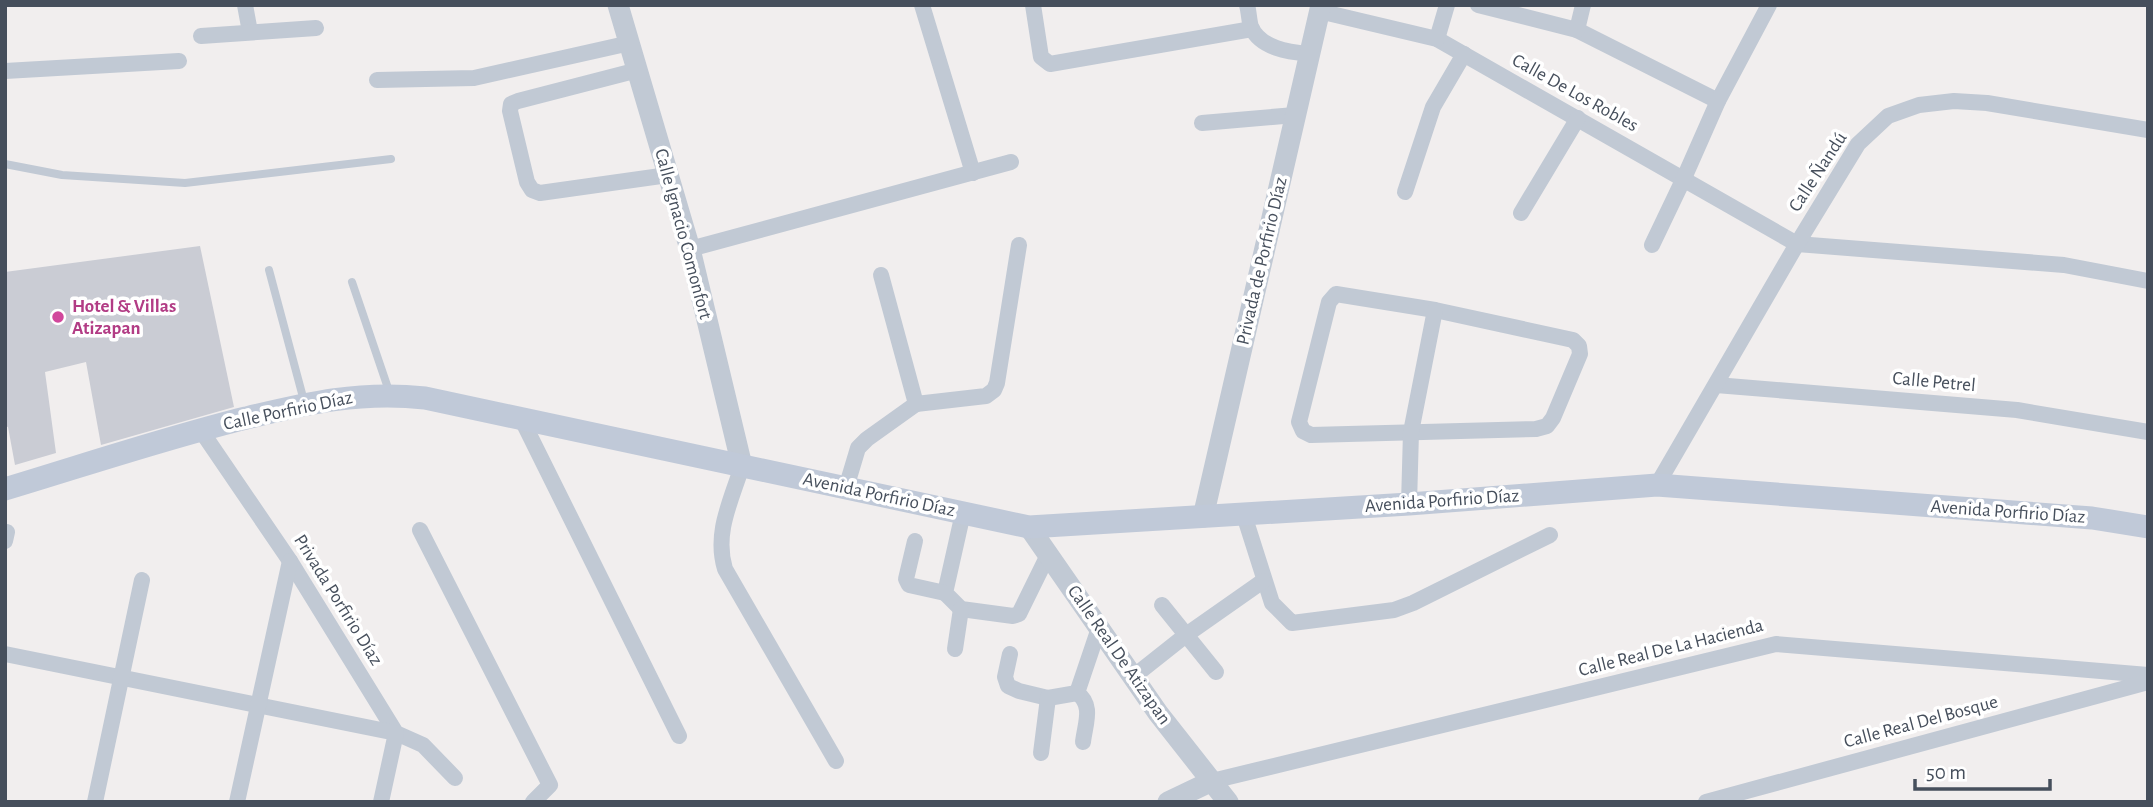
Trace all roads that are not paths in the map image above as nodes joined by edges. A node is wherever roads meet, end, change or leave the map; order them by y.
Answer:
1 (245, 5) edge
2 (618, 5) edge
3 (922, 5) edge
4 (1033, 5) edge
5 (1247, 5) edge
6 (1447, 5) edge
7 (1478, 5) edge
8 (1583, 5) edge
9 (1769, 5) edge
10 (1320, 8) edge
11 (316, 29) dead end
12 (1252, 29) junction
13 (1577, 30) junction
14 (250, 32) junction
15 (201, 36) dead end
16 (1437, 39) junction
17 (630, 43) junction
18 (1310, 54) junction
19 (1464, 54) junction
20 (179, 61) dead end
21 (638, 70) junction
22 (5, 71) edge
23 (377, 80) dead end
24 (1718, 101) junction
25 (1295, 115) junction
26 (1578, 118) junction
27 (1202, 123) dead end
28 (2148, 130) edge
29 (391, 159) dead end
30 (1011, 162) dead end
31 (5, 164) edge
32 (973, 173) junction
33 (668, 175) junction
34 (1684, 178) junction
35 (1405, 192) dead end
36 (1521, 214) dead end
37 (1651, 244) dead end
38 (1797, 244) junction
39 (1019, 246) dead end
40 (690, 249) junction
41 (270, 270) dead end
42 (881, 275) dead end
43 (2148, 281) edge
44 (352, 282) dead end
45 (1435, 310) junction
46 (1716, 385) junction
47 (390, 394) junction
48 (304, 404) junction
49 (916, 404) junction
50 (522, 420) junction
51 (200, 429) junction
52 (1410, 432) junction
53 (2148, 432) edge
54 (742, 466) junction
55 (1657, 485) junction
56 (846, 488) junction
57 (5, 489) edge
58 (1409, 504) junction
59 (963, 513) junction
60 (1244, 515) junction
61 (1203, 517) junction
62 (1029, 527) junction
63 (2148, 527) edge
64 (420, 530) dead end
65 (1550, 535) dead end
66 (915, 541) dead end
67 (1048, 555) junction
68 (290, 561) junction
69 (142, 580) dead end
70 (1263, 581) junction
71 (945, 593) junction
72 (1162, 605) dead end
73 (961, 609) junction
74 (1099, 628) junction
75 (1186, 635) junction
76 (955, 649) dead end
77 (5, 654) edge
78 (1010, 654) dead end
79 (1216, 672) dead end
80 (2148, 675) edge
81 (121, 677) junction
82 (1133, 677) junction
83 (2148, 682) edge
84 (1077, 693) junction
85 (1048, 698) junction
86 (258, 707) junction
87 (396, 733) junction
88 (679, 736) dead end
89 (1083, 742) dead end
90 (1041, 753) dead end
91 (836, 761) dead end
92 (455, 778) dead end
93 (1212, 781) junction
94 (95, 802) edge
95 (237, 802) edge
96 (381, 802) edge
97 (533, 802) edge
98 (1168, 802) edge
99 (1228, 802) edge
100 (1706, 802) edge

1 - 14 street
2 - 17 street, Calle Ignacio Comonfort
3 - 32 street
4 - 12 street
5 - 12 street
6 - 16 street
7 - 13 street
8 - 13 street
9 - 24 street
10 - 16 street, Calle De Los Robles
10 - 18 street, Privada de Porfirio Díaz
11 - 14 street
12 - 18 street
13 - 24 street
14 - 15 street
16 - 19 street, Calle De Los Robles
17 - 21 street, Calle Ignacio Comonfort
17 - 23 street
18 - 25 street, Privada de Porfirio Díaz
19 - 26 street, Calle De Los Robles
19 - 35 street
20 - 22 street
21 - 33 street, Calle Ignacio Comonfort
21 - 33 street
24 - 34 street
25 - 27 street
25 - 61 street, Privada de Porfirio Díaz
26 - 34 street, Calle De Los Robles
26 - 36 street
28 - 38 street, Calle Ñandú
29 - 31 lane
30 - 32 street
32 - 40 street
33 - 40 street, Calle Ignacio Comonfort
34 - 37 street
34 - 38 street, Calle De Los Robles
38 - 43 street
38 - 46 street, Calle Ñandú
39 - 49 street
40 - 54 street, Calle Ignacio Comonfort
41 - 48 lane
42 - 49 street
44 - 47 lane
45 - 52 street
45 - 52 street
45 - 52 street
46 - 53 street, Calle Petrel
46 - 55 street, Calle Ñandú
47 - 48 main road, Calle Porfirio Díaz
47 - 50 main road, Calle Porfirio Díaz
48 - 51 main road, Calle Porfirio Díaz
49 - 56 street
50 - 54 main road, Calle Porfirio Díaz
50 - 88 street
51 - 57 main road, Calle Porfirio Díaz
51 - 68 street, Privada Porfirio Díaz
52 - 58 street
54 - 56 main road, Avenida Porfirio Díaz
54 - 91 street
55 - 58 main road, Avenida Porfirio Díaz
55 - 63 main road, Avenida Porfirio Díaz
56 - 59 main road, Avenida Porfirio Díaz
58 - 60 main road, Avenida Porfirio Díaz
59 - 62 main road, Avenida Porfirio Díaz
59 - 71 street
60 - 61 main road, Avenida Porfirio Díaz
60 - 70 street
61 - 62 main road, Avenida Porfirio Díaz
62 - 67 street, Calle Real De Atizapan
64 - 97 street
65 - 70 street
66 - 71 street
67 - 73 street
67 - 74 street, Calle Real De Atizapan
68 - 86 street
68 - 87 street, Privada Porfirio Díaz
69 - 81 street
70 - 75 street
71 - 73 street
72 - 75 street
73 - 76 street
74 - 82 street, Calle Real De Atizapan
74 - 84 street
75 - 79 street
75 - 82 street
77 - 81 street
78 - 85 street
80 - 93 street, Calle Real De La Hacienda
81 - 86 street
81 - 94 street
82 - 93 street, Calle Real De Atizapan
83 - 100 street, Calle Real Del Bosque
84 - 85 street
84 - 89 street
85 - 90 street
86 - 87 street
86 - 95 street
87 - 92 street
87 - 96 street
93 - 98 street
93 - 99 street, Calle Real De Atizapan

